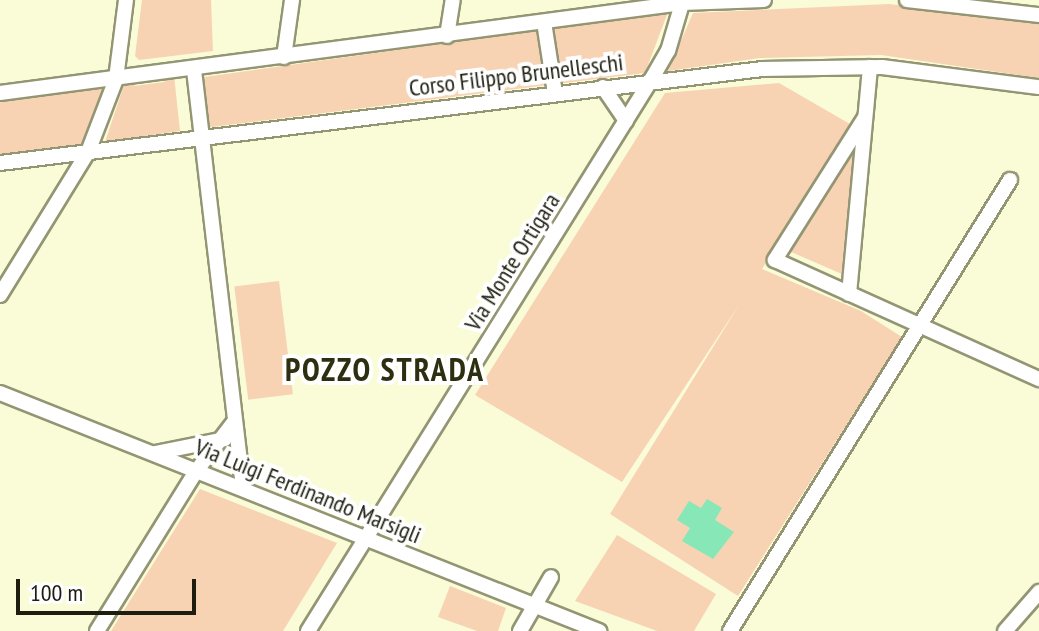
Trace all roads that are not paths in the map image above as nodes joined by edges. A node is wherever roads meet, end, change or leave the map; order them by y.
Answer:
1 (126, 0) edge
2 (292, 0) edge
3 (453, 0) edge
4 (764, 0) edge
5 (907, 0) edge
6 (683, 2) edge
7 (1039, 15) edge
8 (544, 22) junction
9 (447, 36) junction
10 (284, 57) junction
11 (870, 67) junction
12 (194, 70) junction
13 (116, 79) junction
14 (651, 80) junction
15 (603, 87) junction
16 (1039, 87) edge
17 (0, 93) edge
18 (555, 93) junction
19 (864, 119) junction
20 (626, 121) junction
21 (198, 137) junction
22 (88, 152) junction
23 (0, 163) edge
24 (1010, 180) dead end
25 (849, 294) junction
26 (0, 295) edge
27 (922, 326) junction
28 (1039, 379) edge
29 (0, 393) edge
30 (234, 423) junction
31 (225, 439) junction
32 (152, 453) junction
33 (197, 470) junction
34 (243, 487) junction
35 (366, 538) junction
36 (551, 577) dead end
37 (1039, 592) edge
38 (534, 606) junction
39 (97, 631) edge
40 (308, 631) edge
41 (520, 631) edge
42 (599, 631) edge
43 (730, 631) edge
44 (1005, 631) edge

1 - 13 street
2 - 10 street
3 - 9 street
4 - 6 street, Corso Filippo Brunelleschi
5 - 7 street
6 - 8 street, Corso Filippo Brunelleschi
6 - 14 street, Via Monte Ortigara
8 - 9 street, Corso Filippo Brunelleschi
8 - 18 street
9 - 10 street, Corso Filippo Brunelleschi
10 - 12 street, Corso Filippo Brunelleschi
11 - 14 street, Corso Filippo Brunelleschi
11 - 16 street, Corso Filippo Brunelleschi
11 - 19 street
12 - 13 street, Corso Filippo Brunelleschi
12 - 21 street
13 - 17 street, Corso Filippo Brunelleschi
13 - 22 street
14 - 15 street, Corso Filippo Brunelleschi
14 - 20 street, Via Monte Ortigara
15 - 18 street, Corso Filippo Brunelleschi
15 - 20 street
18 - 21 street, Corso Filippo Brunelleschi
19 - 25 street
19 - 25 street
20 - 35 street, Via Monte Ortigara
21 - 22 street, Corso Filippo Brunelleschi
21 - 30 street
22 - 23 street, Corso Filippo Brunelleschi
22 - 26 street
24 - 27 street
25 - 27 street
27 - 28 street
27 - 43 street
29 - 32 street, Via Luigi Ferdinando Marsigli
30 - 31 street
30 - 34 street
31 - 32 street
31 - 33 street
32 - 33 street, Via Luigi Ferdinando Marsigli
33 - 34 street, Via Luigi Ferdinando Marsigli
33 - 39 street
34 - 35 street, Via Luigi Ferdinando Marsigli
35 - 38 street, Via Luigi Ferdinando Marsigli
35 - 40 street, Via Monte Ortigara
36 - 38 street
37 - 44 street
38 - 41 street
38 - 42 street, Via Luigi Ferdinando Marsigli

